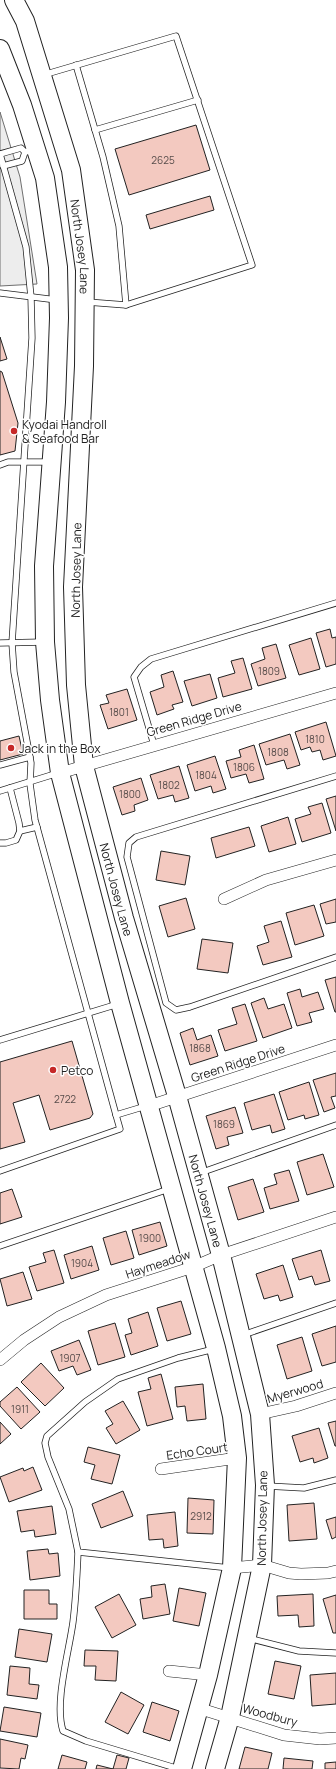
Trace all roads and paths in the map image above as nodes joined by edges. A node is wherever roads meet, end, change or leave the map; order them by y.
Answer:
1 (14, 0) edge
2 (0, 49) edge
3 (76, 65) junction
4 (43, 75) junction
5 (198, 100) junction
6 (95, 130) junction
7 (31, 151) junction
8 (0, 154) edge
9 (3, 166) junction
10 (0, 293) edge
11 (31, 297) junction
12 (59, 301) junction
13 (84, 302) junction
14 (126, 305) junction
15 (52, 462) junction
16 (24, 463) junction
17 (0, 464) edge
18 (336, 603) edge
19 (45, 642) junction
20 (0, 643) edge
21 (12, 643) junction
22 (336, 693) edge
23 (154, 745) junction
24 (30, 758) junction
25 (0, 765) edge
26 (84, 766) junction
27 (60, 773) junction
28 (336, 776) edge
29 (30, 782) junction
30 (10, 788) junction
31 (0, 791) edge
32 (37, 827) junction
33 (20, 831) junction
34 (0, 843) edge
35 (336, 860) edge
36 (224, 899) dead end
37 (336, 957) edge
38 (120, 1003) junction
39 (89, 1013) junction
40 (0, 1040) edge
41 (336, 1045) edge
42 (177, 1096) junction
43 (149, 1106) junction
44 (116, 1115) junction
45 (336, 1125) edge
46 (0, 1171) edge
47 (198, 1173) junction
48 (171, 1188) junction
49 (336, 1217) edge
50 (0, 1246) edge
51 (220, 1255) junction
52 (193, 1267) junction
53 (336, 1303) edge
54 (241, 1335) junction
55 (216, 1348) junction
56 (0, 1360) edge
57 (336, 1393) edge
58 (260, 1414) junction
59 (237, 1458) junction
60 (161, 1469) dead end
61 (336, 1480) edge
62 (265, 1485) junction
63 (78, 1552) junction
64 (262, 1565) junction
65 (232, 1568) junction
66 (336, 1571) edge
67 (248, 1638) junction
68 (336, 1653) edge
69 (169, 1671) dead end
70 (208, 1675) junction
71 (198, 1708) junction
72 (230, 1717) junction
73 (336, 1738) edge
74 (181, 1769) edge
75 (215, 1769) edge

1 - 4 main road, North Josey Lane
2 - 7 main road, North Josey Lane
3 - 4 lane
3 - 5 lane
3 - 6 lane
4 - 13 main road, North Josey Lane
5 - 6 lane
5 - 14 lane
6 - 14 lane
7 - 8 lane
7 - 9 lane
7 - 12 main road, North Josey Lane
8 - 9 lane
9 - 11 lane
10 - 11 lane
11 - 12 lane
11 - 16 lane
12 - 13 main road
12 - 15 main road, North Josey Lane
13 - 14 lane
13 - 26 main road, North Josey Lane
15 - 16 lane
15 - 19 main road, North Josey Lane
16 - 17 lane
16 - 21 lane
18 - 23 lane
19 - 21 lane
19 - 27 main road, North Josey Lane
20 - 21 lane
21 - 24 lane
22 - 23 street, Green Ridge Drive
23 - 26 street, Green Ridge Drive
24 - 25 lane
24 - 29 lane
26 - 27 street, Green Ridge Drive
26 - 42 main road, North Josey Lane
27 - 29 lane
27 - 38 main road, North Josey Lane
28 - 37 lane
29 - 30 lane
29 - 32 lane
30 - 31 lane
30 - 33 lane
32 - 33 lane
32 - 39 lane
33 - 34 lane
35 - 36 street
38 - 39 lane
38 - 43 main road, North Josey Lane
39 - 40 lane
39 - 44 lane
41 - 42 street, Green Ridge Drive
42 - 43 street, Green Ridge Drive
42 - 47 main road, North Josey Lane
43 - 44 lane
43 - 48 main road, North Josey Lane
44 - 46 lane
45 - 47 lane
47 - 51 main road, North Josey Lane
48 - 50 lane
48 - 52 main road, North Josey Lane
49 - 51 street, Haymeadow
51 - 52 street, Haymeadow
51 - 54 main road, North Josey Lane
52 - 55 main road, North Josey Lane
52 - 56 street, Haymeadow
53 - 54 lane
54 - 58 main road, North Josey Lane
55 - 59 main road, North Josey Lane
55 - 63 lane
57 - 58 street, Myerwood
58 - 62 main road, North Josey Lane
59 - 60 street, Echo Court
59 - 65 main road, North Josey Lane
61 - 62 lane
62 - 64 main road, North Josey Lane
63 - 65 lane
63 - 74 lane
64 - 65 street
64 - 66 street
64 - 67 main road, North Josey Lane
65 - 70 main road, North Josey Lane
67 - 68 lane
67 - 72 main road, North Josey Lane
69 - 70 street
70 - 71 main road, North Josey Lane
71 - 72 street, Woodbury
71 - 74 main road, North Josey Lane
72 - 73 street, Woodbury
72 - 75 main road, North Josey Lane

